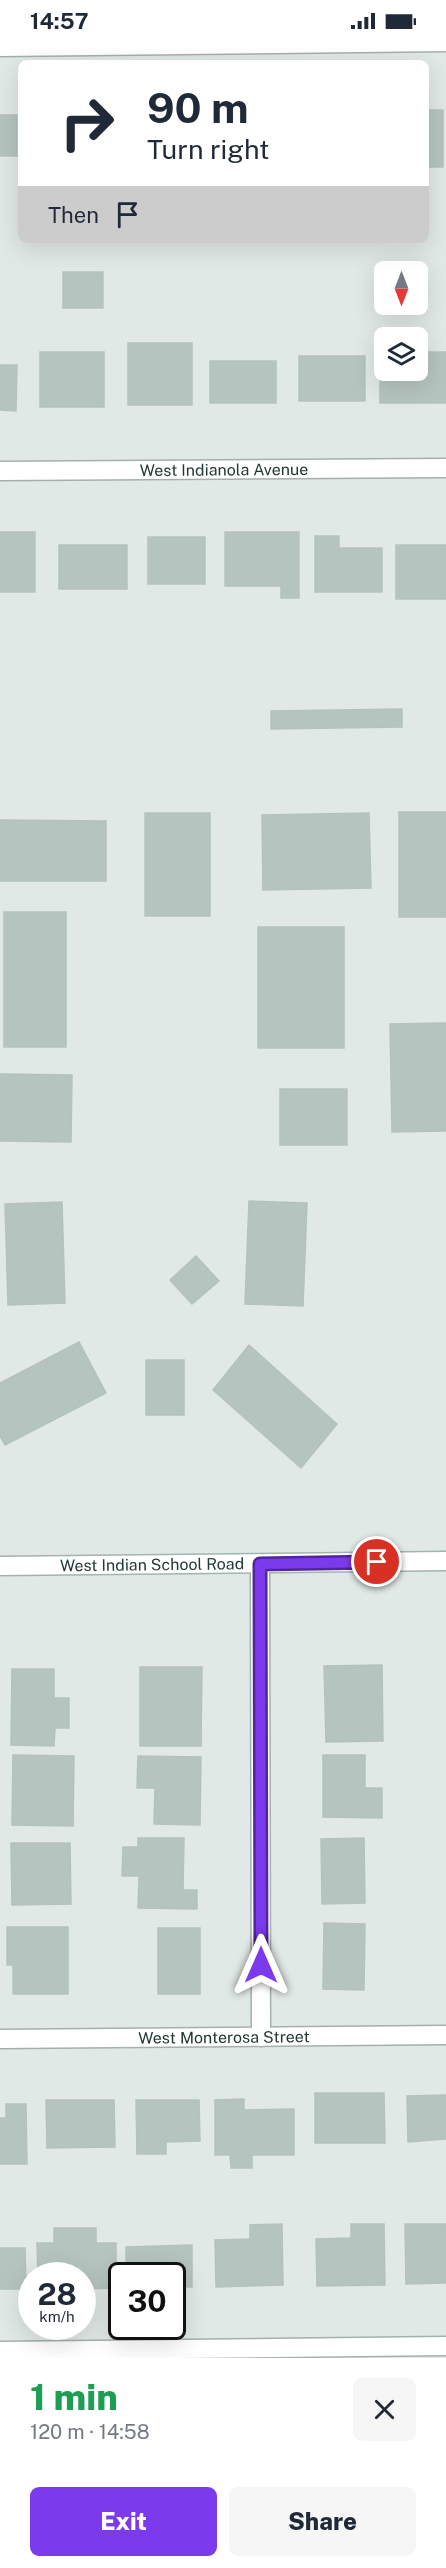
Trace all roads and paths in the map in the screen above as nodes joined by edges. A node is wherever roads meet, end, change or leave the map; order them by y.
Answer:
1 (446, 42) edge
2 (0, 47) edge
3 (446, 468) edge
4 (0, 471) edge
5 (446, 1561) edge
6 (260, 1564) junction
7 (0, 1566) edge
8 (446, 2035) edge
9 (261, 2037) junction
10 (0, 2039) edge
11 (446, 2346) edge
12 (0, 2351) edge

1 - 2 street
3 - 4 street, West Indianola Avenue
5 - 6 street, West Indian School Road
6 - 7 street, West Indian School Road
6 - 9 street
8 - 9 street, West Monterosa Street
9 - 10 street, West Monterosa Street
11 - 12 street

